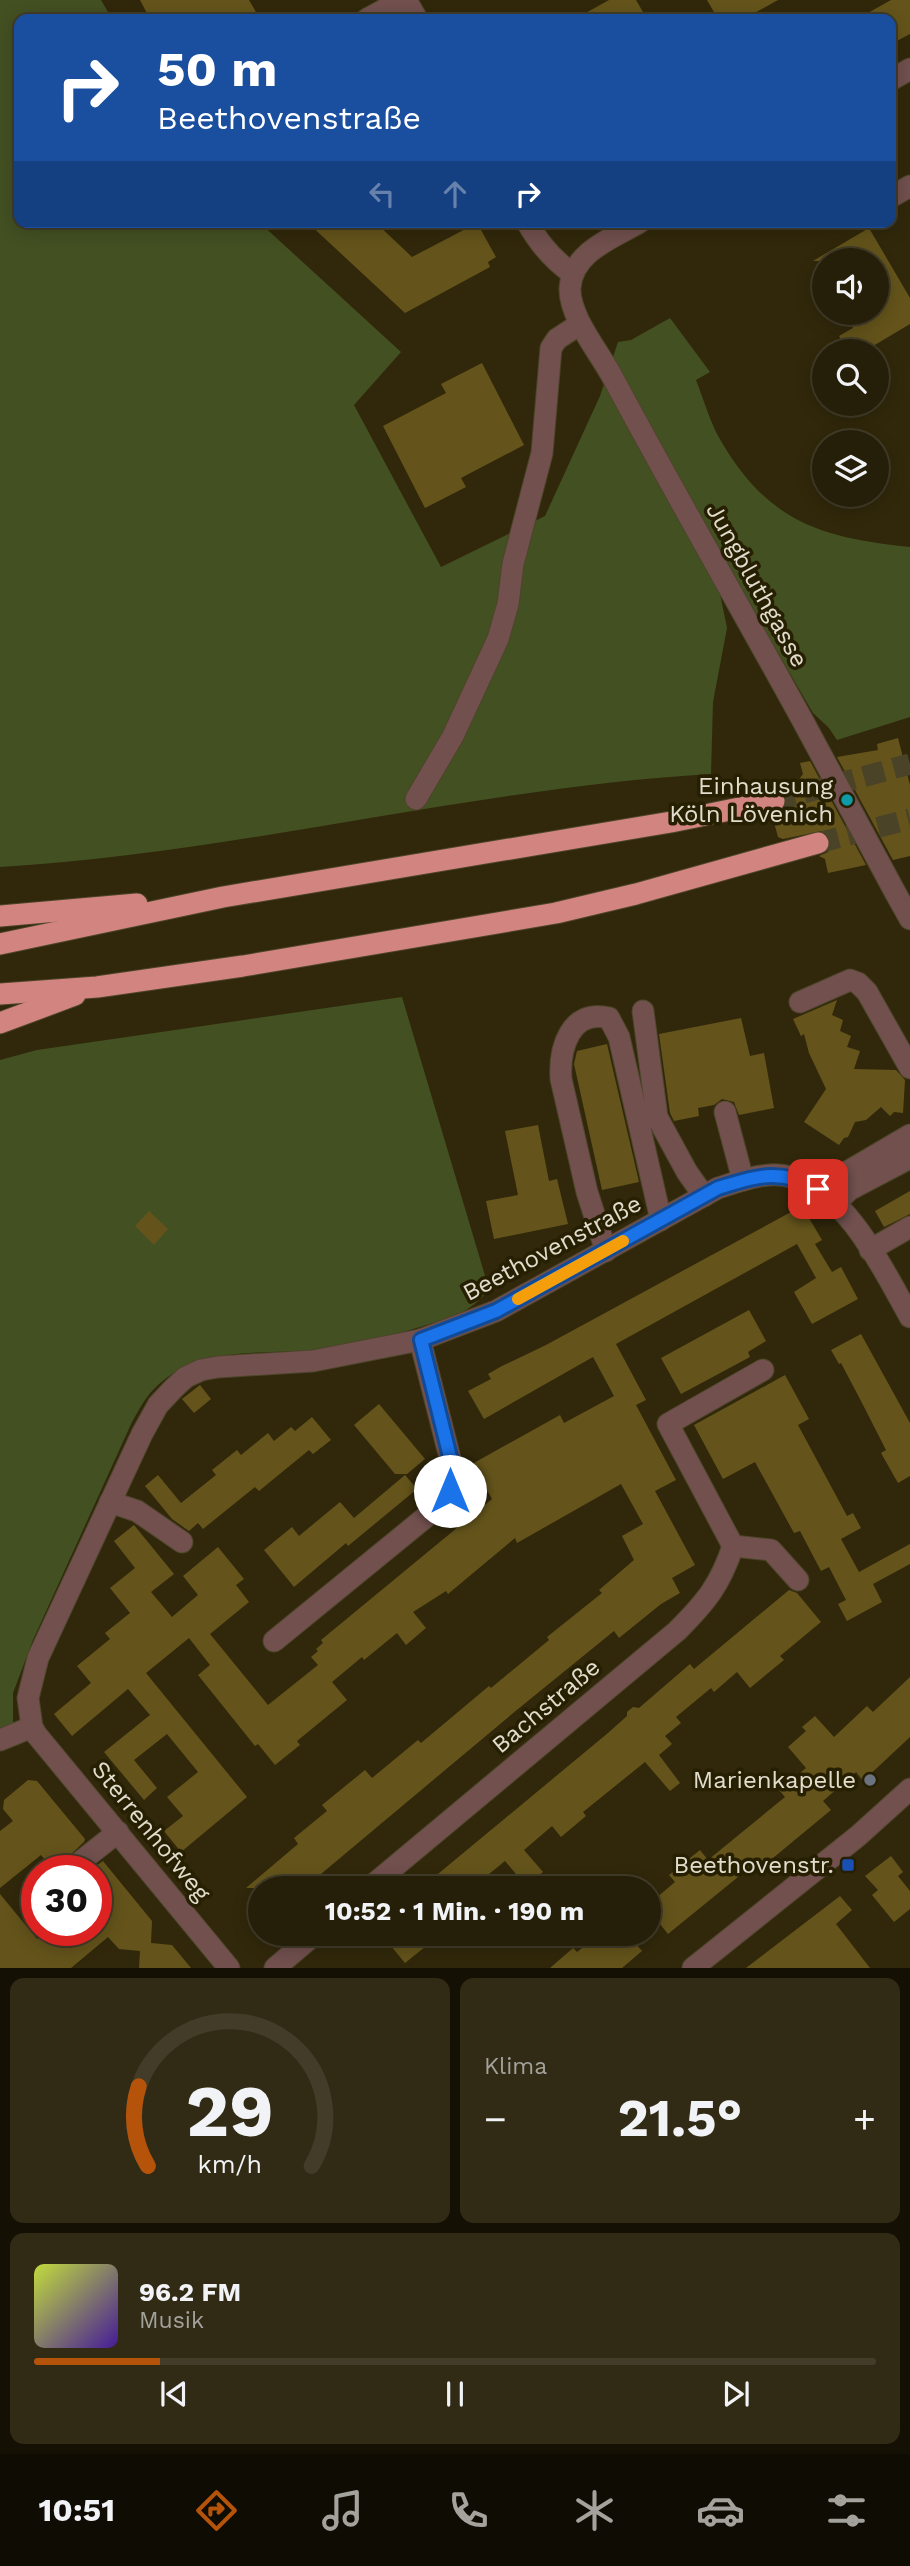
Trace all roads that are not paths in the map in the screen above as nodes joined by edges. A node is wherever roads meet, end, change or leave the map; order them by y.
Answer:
1 (404, 0) edge
2 (377, 14) edge
3 (530, 228) edge
4 (630, 228) edge
5 (573, 274) junction
6 (580, 324) junction
7 (416, 799) dead end
8 (774, 801) tunnel mouth
9 (818, 843) tunnel mouth
10 (223, 897) junction
11 (0, 916) edge
12 (910, 919) edge
13 (0, 944) edge
14 (97, 988) junction
15 (0, 994) edge
16 (800, 1002) dead end
17 (643, 1012) dead end
18 (0, 1023) edge
19 (910, 1068) edge
20 (725, 1112) dead end
21 (910, 1135) edge
22 (910, 1158) edge
23 (743, 1180) junction
24 (818, 1189) junction
25 (704, 1196) junction
26 (835, 1204) junction
27 (662, 1220) junction
28 (910, 1227) edge
29 (870, 1250) junction
30 (606, 1251) junction
31 (910, 1317) edge
32 (421, 1340) junction
33 (763, 1370) dead end
34 (110, 1502) junction
35 (182, 1542) dead end
36 (733, 1546) junction
37 (798, 1580) dead end
38 (274, 1641) dead end
39 (31, 1721) junction
40 (0, 1740) edge
41 (910, 1789) edge
42 (118, 1832) junction
43 (90, 1855) edge
44 (383, 1876) edge
45 (301, 1946) edge
46 (229, 1968) edge
47 (275, 1968) edge
48 (693, 1968) edge

1 - 2 street
3 - 5 street
4 - 5 street
5 - 6 street, Jungbluthgasse
6 - 7 street
6 - 12 street, Jungbluthgasse, bridge
8 - 10 highway
9 - 14 highway
10 - 11 highway
10 - 13 highway
14 - 15 highway
14 - 18 highway
16 - 19 street
17 - 25 street
20 - 23 street
21 - 24 street
22 - 26 street
23 - 24 street, Beethovenstraße
23 - 25 street, Beethovenstraße
24 - 26 street, Beethovenstraße
25 - 27 street, Beethovenstraße
26 - 29 street, Beethovenstraße
27 - 30 street, Beethovenstraße
27 - 30 street
28 - 29 street
29 - 31 street, Beethovenstraße
30 - 32 street, Beethovenstraße
32 - 34 street, Beethovenstraße
32 - 38 street
33 - 36 street
34 - 35 street
34 - 39 street, Beethovenstraße
36 - 37 street
36 - 44 street, Bachstraße
39 - 40 street
39 - 42 street, Sterrenhofweg
41 - 48 street
42 - 43 street
42 - 46 street, Sterrenhofweg
45 - 47 street

